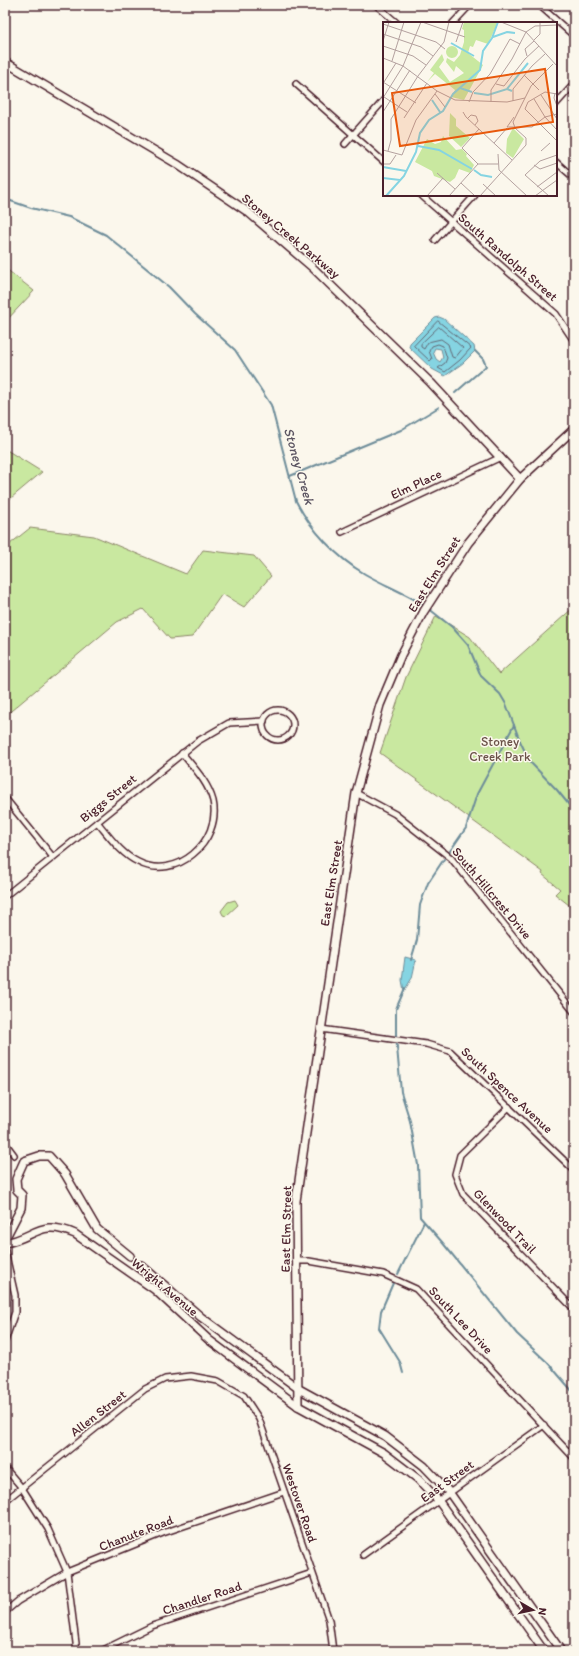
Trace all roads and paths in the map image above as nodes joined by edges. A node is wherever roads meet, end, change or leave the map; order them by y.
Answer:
1 (376, 5) edge
2 (470, 5) edge
3 (539, 5) edge
4 (396, 22) edge
5 (454, 22) edge
6 (574, 36) edge
7 (5, 62) edge
8 (296, 84) dead end
9 (574, 84) edge
10 (383, 101) edge
11 (557, 103) edge
12 (353, 135) junction
13 (345, 144) dead end
14 (383, 161) edge
15 (557, 163) edge
16 (574, 178) edge
17 (422, 196) edge
18 (474, 196) edge
19 (451, 221) junction
20 (435, 240) dead end
21 (574, 341) edge
22 (574, 429) edge
23 (500, 457) junction
24 (520, 479) junction
25 (342, 532) dead end
26 (264, 721) junction
27 (182, 753) junction
28 (356, 793) junction
29 (5, 798) edge
30 (97, 822) junction
31 (52, 856) junction
32 (5, 896) edge
33 (574, 1012) edge
34 (321, 1029) junction
35 (509, 1106) junction
36 (5, 1143) edge
37 (14, 1154) dead end
38 (574, 1170) edge
39 (5, 1239) edge
40 (5, 1243) edge
41 (5, 1250) edge
42 (130, 1256) tunnel mouth
43 (296, 1261) junction
44 (141, 1265) tunnel mouth
45 (574, 1308) edge
46 (5, 1341) edge
47 (218, 1381) joint
48 (299, 1390) junction
49 (298, 1406) junction
50 (544, 1425) junction
51 (574, 1458) edge
52 (5, 1468) edge
53 (22, 1488) junction
54 (284, 1492) junction
55 (449, 1492) junction
56 (438, 1500) junction
57 (5, 1501) edge
58 (363, 1555) dead end
59 (67, 1572) junction
60 (312, 1572) junction
61 (5, 1612) edge
62 (77, 1651) edge
63 (101, 1651) edge
64 (333, 1651) edge
65 (544, 1651) edge
66 (561, 1651) edge

1 - 4 street
2 - 5 street
3 - 6 street
7 - 23 street, Stoney Creek Parkway
8 - 12 street
9 - 11 street
10 - 12 street
12 - 13 street
12 - 14 street
15 - 16 street
17 - 19 street, South Randolph Street
18 - 19 street
19 - 20 street
19 - 21 street, South Randolph Street
22 - 24 street, East Elm Street
23 - 24 street, Stoney Creek Parkway
23 - 25 street, Elm Place
24 - 28 street, East Elm Street
26 - 26 street
26 - 27 street, Biggs Street
27 - 30 street, Biggs Street
27 - 30 street
28 - 33 street, South Hillcrest Drive
28 - 34 street, East Elm Street
29 - 31 street
30 - 31 street, Biggs Street
31 - 32 street, Biggs Street
34 - 35 street, South Spence Avenue
34 - 43 street, East Elm Street
35 - 38 street, South Spence Avenue
35 - 45 street, Glenwood Trail
36 - 37 street
39 - 42 street, Wright Avenue
40 - 49 street, Wright Avenue
41 - 46 street
43 - 48 street, East Elm Street
43 - 50 street, South Lee Drive
44 - 48 street, Wright Avenue
47 - 53 street, Allen Street
47 - 54 street, Westover Road
48 - 49 street, East Elm Street
48 - 55 street, Wright Avenue
49 - 56 street, Wright Avenue
50 - 51 street, South Lee Drive
50 - 55 street, East Street
52 - 53 street
53 - 57 street, Allen Street
53 - 59 street
54 - 59 street, Chanute Road
54 - 60 street, Westover Road
55 - 56 street, East Street
55 - 66 street, Wright Avenue
56 - 58 street, East Street
56 - 65 street, Wright Avenue
59 - 61 street, Chanute Road
59 - 62 street
60 - 63 street, Chandler Road
60 - 64 street, Westover Road

